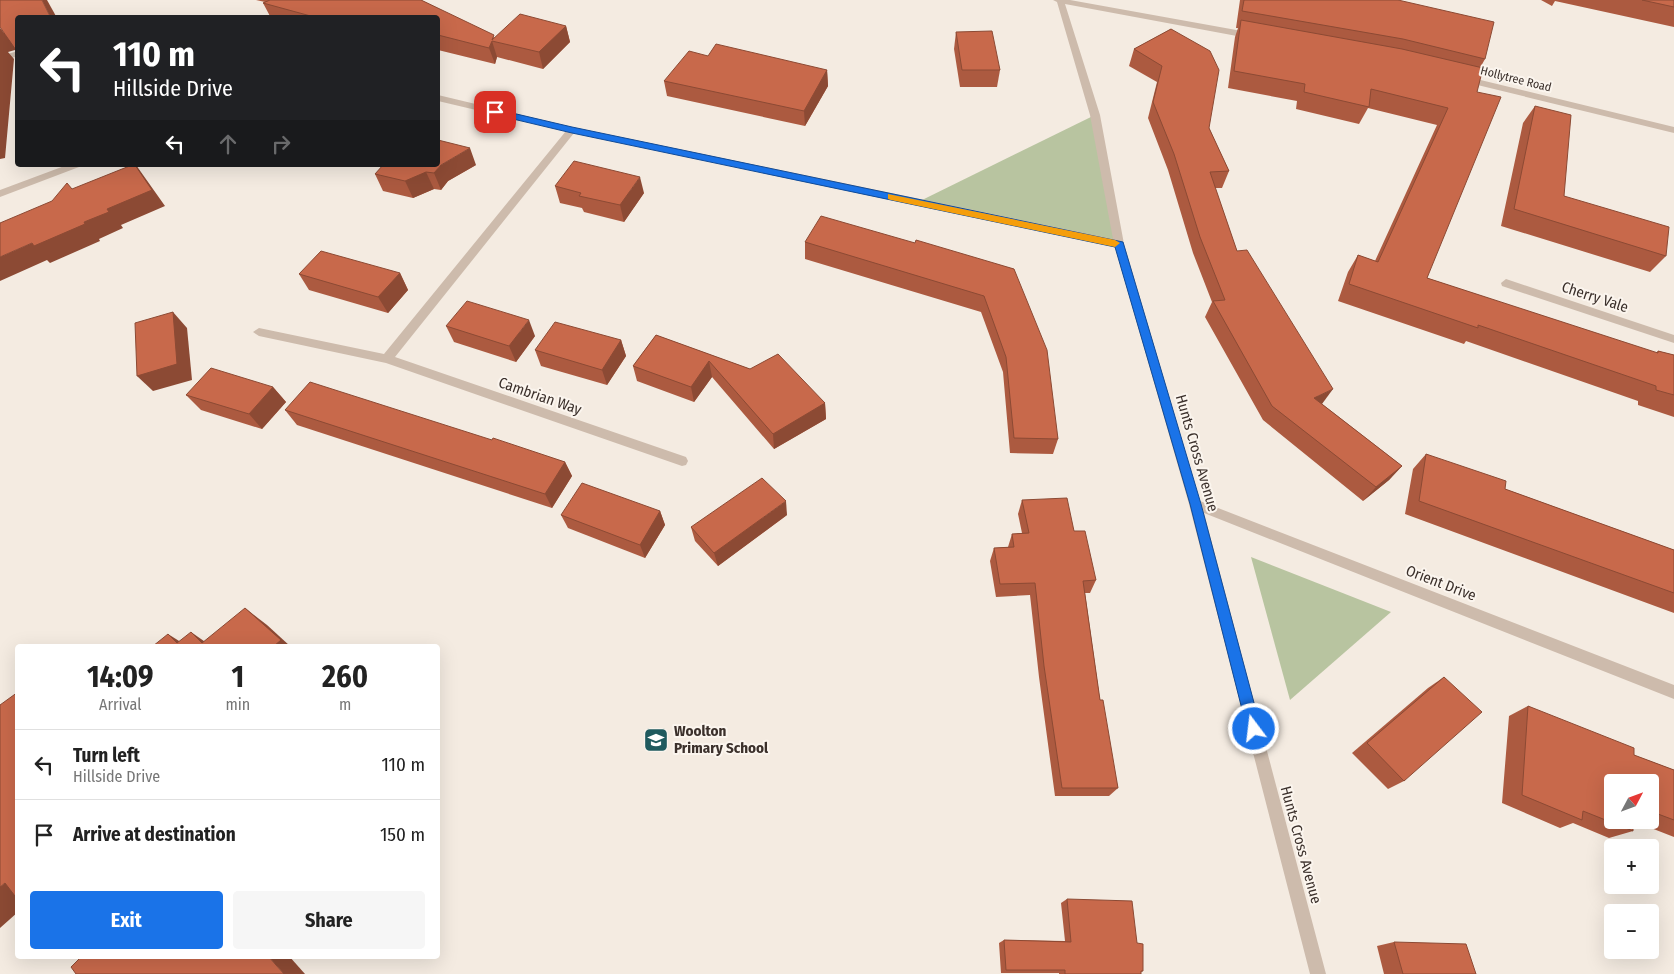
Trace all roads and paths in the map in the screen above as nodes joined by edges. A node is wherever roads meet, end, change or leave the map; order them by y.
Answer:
1 (1059, 0) edge
2 (1266, 38) edge
3 (15, 53) edge
4 (0, 59) edge
5 (1451, 76) edge
6 (440, 98) edge
7 (572, 130) junction
8 (1674, 130) edge
9 (71, 167) edge
10 (0, 194) edge
11 (1120, 244) junction
12 (1506, 283) dead end
13 (259, 332) dead end
14 (1674, 339) edge
15 (387, 359) junction
16 (682, 461) dead end
17 (1196, 504) junction
18 (1674, 692) edge
19 (1318, 974) edge

1 - 2 street
1 - 11 street, Hunts Cross Avenue
3 - 4 street
5 - 8 street, Hollytree Road
6 - 7 street
7 - 11 street
7 - 15 street
9 - 10 street
11 - 17 street, Hunts Cross Avenue
12 - 14 street, Cherry Vale
13 - 15 street, Cambrian Way
15 - 16 street, Cambrian Way
17 - 18 street, Orient Drive
17 - 19 street, Hunts Cross Avenue

